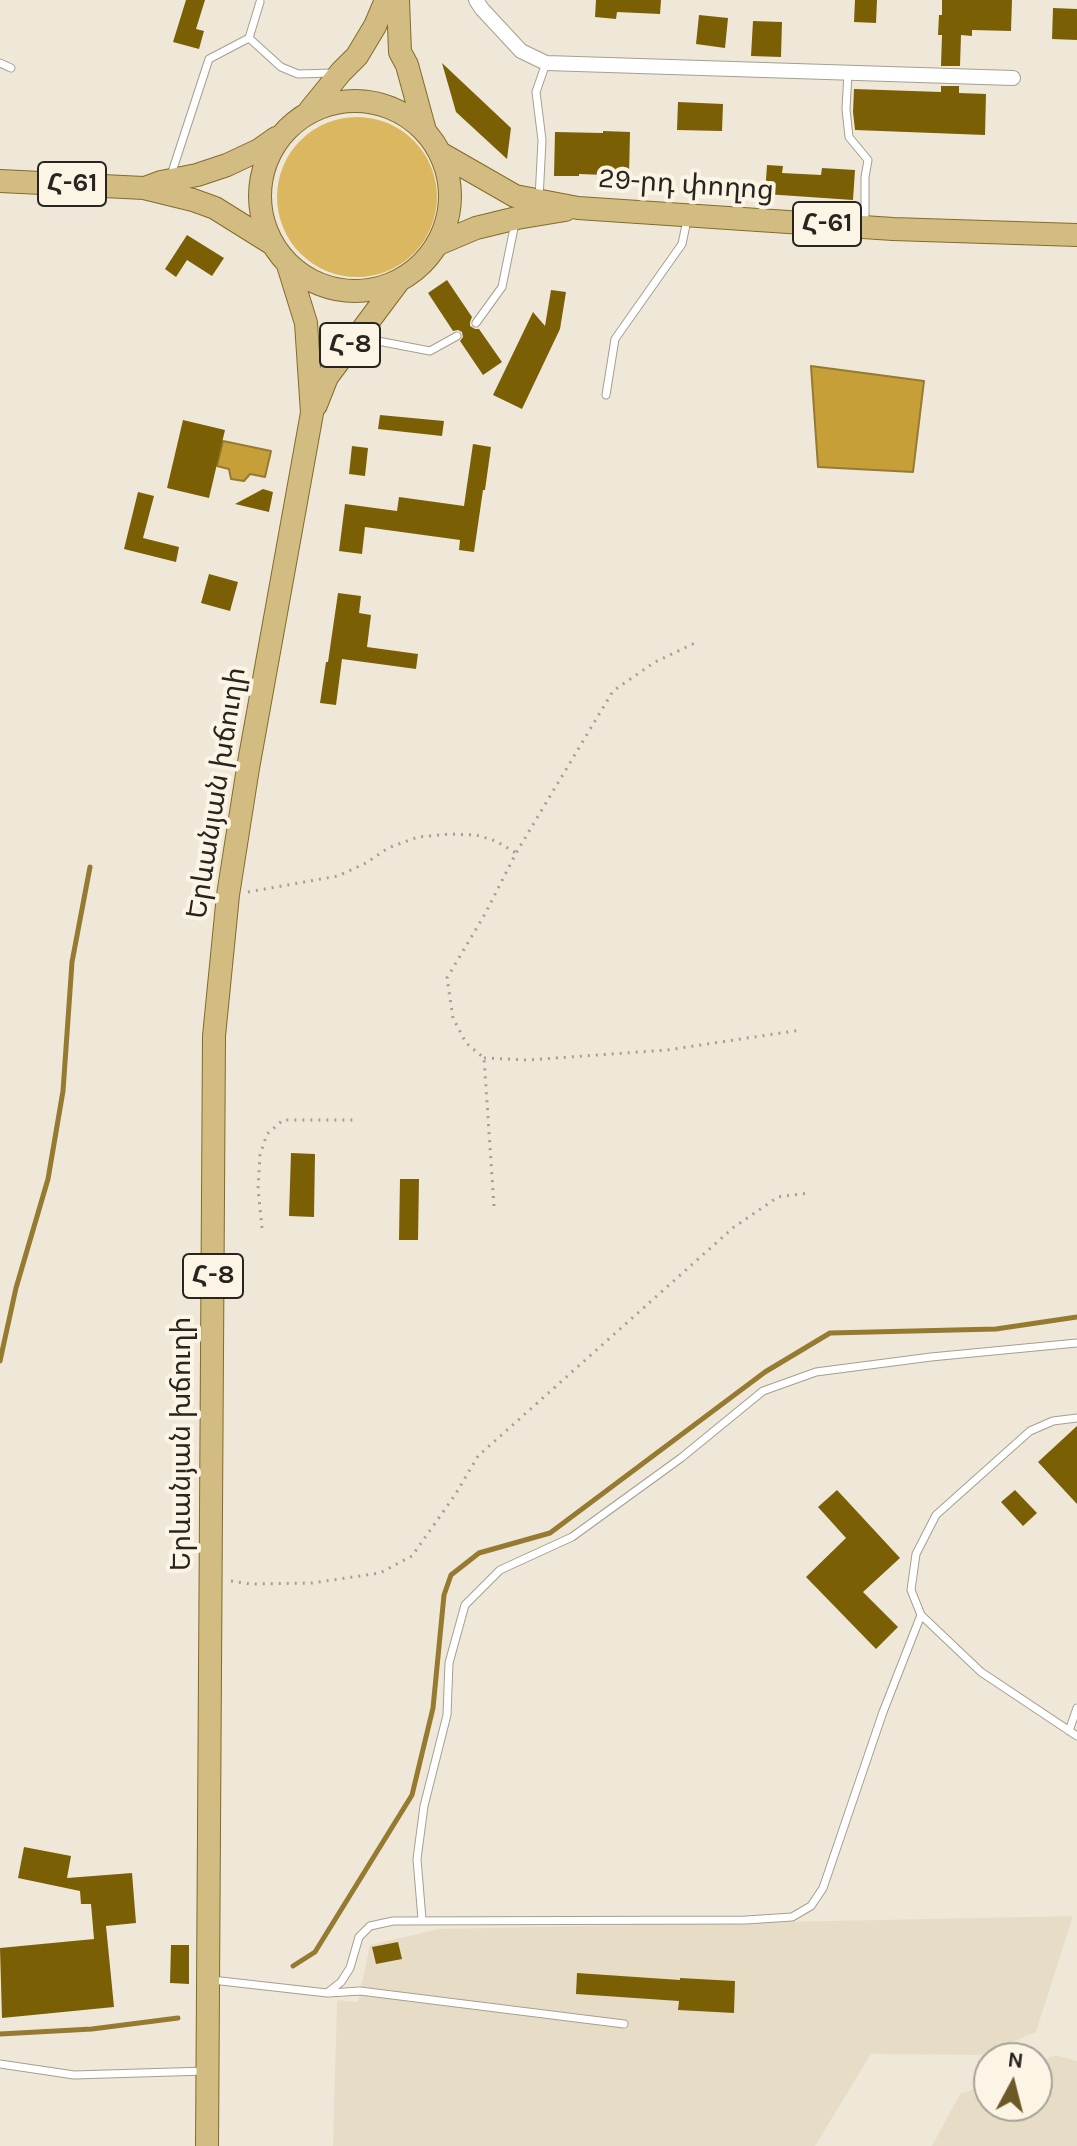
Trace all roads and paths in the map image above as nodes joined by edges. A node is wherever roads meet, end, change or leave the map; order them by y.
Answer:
1 (386, 0) edge
2 (398, 0) edge
3 (476, 0) edge
4 (260, 2) edge
5 (249, 38) junction
6 (0, 63) edge
7 (546, 63) junction
8 (11, 68) dead end
9 (341, 72) junction
10 (848, 73) junction
11 (1013, 78) dead end
12 (308, 113) junction
13 (425, 131) junction
14 (281, 135) junction
15 (440, 153) junction
16 (0, 181) edge
17 (169, 181) junction
18 (144, 188) junction
19 (539, 200) junction
20 (578, 208) junction
21 (688, 214) junction
22 (517, 218) junction
23 (865, 227) junction
24 (1077, 235) edge
25 (271, 243) junction
26 (438, 244) junction
27 (288, 265) junction
28 (398, 282) junction
29 (476, 323) dead end
30 (457, 336) dead end
31 (356, 337) junction
32 (606, 395) dead end
33 (312, 413) junction
34 (697, 642) dead end
35 (516, 853) junction
36 (228, 895) junction
37 (801, 1030) dead end
38 (484, 1058) junction
39 (355, 1120) dead end
40 (808, 1193) dead end
41 (494, 1206) dead end
42 (262, 1228) dead end
43 (1077, 1343) edge
44 (1077, 1418) edge
45 (211, 1579) junction
46 (921, 1615) junction
47 (1077, 1708) edge
48 (1069, 1731) junction
49 (1077, 1736) edge
50 (422, 1919) junction
51 (208, 1980) junction
52 (327, 1993) junction
53 (624, 2024) dead end
54 (0, 2064) edge
55 (208, 2070) junction
56 (207, 2146) edge

1 - 9 main road
2 - 13 main road
3 - 7 street
4 - 5 lane
5 - 9 lane
5 - 17 lane
6 - 8 lane
7 - 10 street
7 - 19 lane
9 - 12 main road
10 - 11 street
10 - 23 lane
12 - 13 main road
12 - 14 main road
13 - 15 main road
14 - 17 main road, Հ-61
14 - 25 main road
15 - 19 main road, 29-րդ փողոց / Հ-61
15 - 26 main road
16 - 18 main road, Հ-61
17 - 18 main road, Հ-61
18 - 25 main road, Հ-61
19 - 20 main road, 29-րդ փողոց / Հ-61
20 - 21 main road, 29-րդ փողոց / Հ-61
20 - 22 main road, 29-րդ փողոց / Հ-61
21 - 23 main road, 29-րդ փողոց / Հ-61
21 - 32 lane
22 - 26 main road, 29-րդ փողոց / Հ-61
22 - 29 lane
23 - 24 main road, 29-րդ փողոց / Հ-61
25 - 27 main road
26 - 28 main road
27 - 28 main road
27 - 33 main road, Երևանյան խճուղի / Հ-8
28 - 31 main road, Երևանյան խճուղի / Հ-8
30 - 31 lane
31 - 33 main road, Երևանյան խճուղի / Հ-8
33 - 36 main road, Երևանյան խճուղի / Հ-8
34 - 35 path
35 - 36 path
35 - 38 path
36 - 45 main road, Երևանյան խճուղի / Հ-8
37 - 38 path
38 - 41 path
39 - 42 path
40 - 45 path
43 - 50 lane
44 - 46 lane
45 - 51 main road, Երևանյան խճուղի / Հ-8
46 - 48 lane
46 - 50 lane
47 - 48 lane
48 - 49 lane
50 - 52 lane
51 - 52 lane
51 - 55 main road, Երևանյան խճուղի / Հ-8
52 - 53 lane
54 - 55 lane
55 - 56 main road, Երևանյան խճուղի / Հ-8

